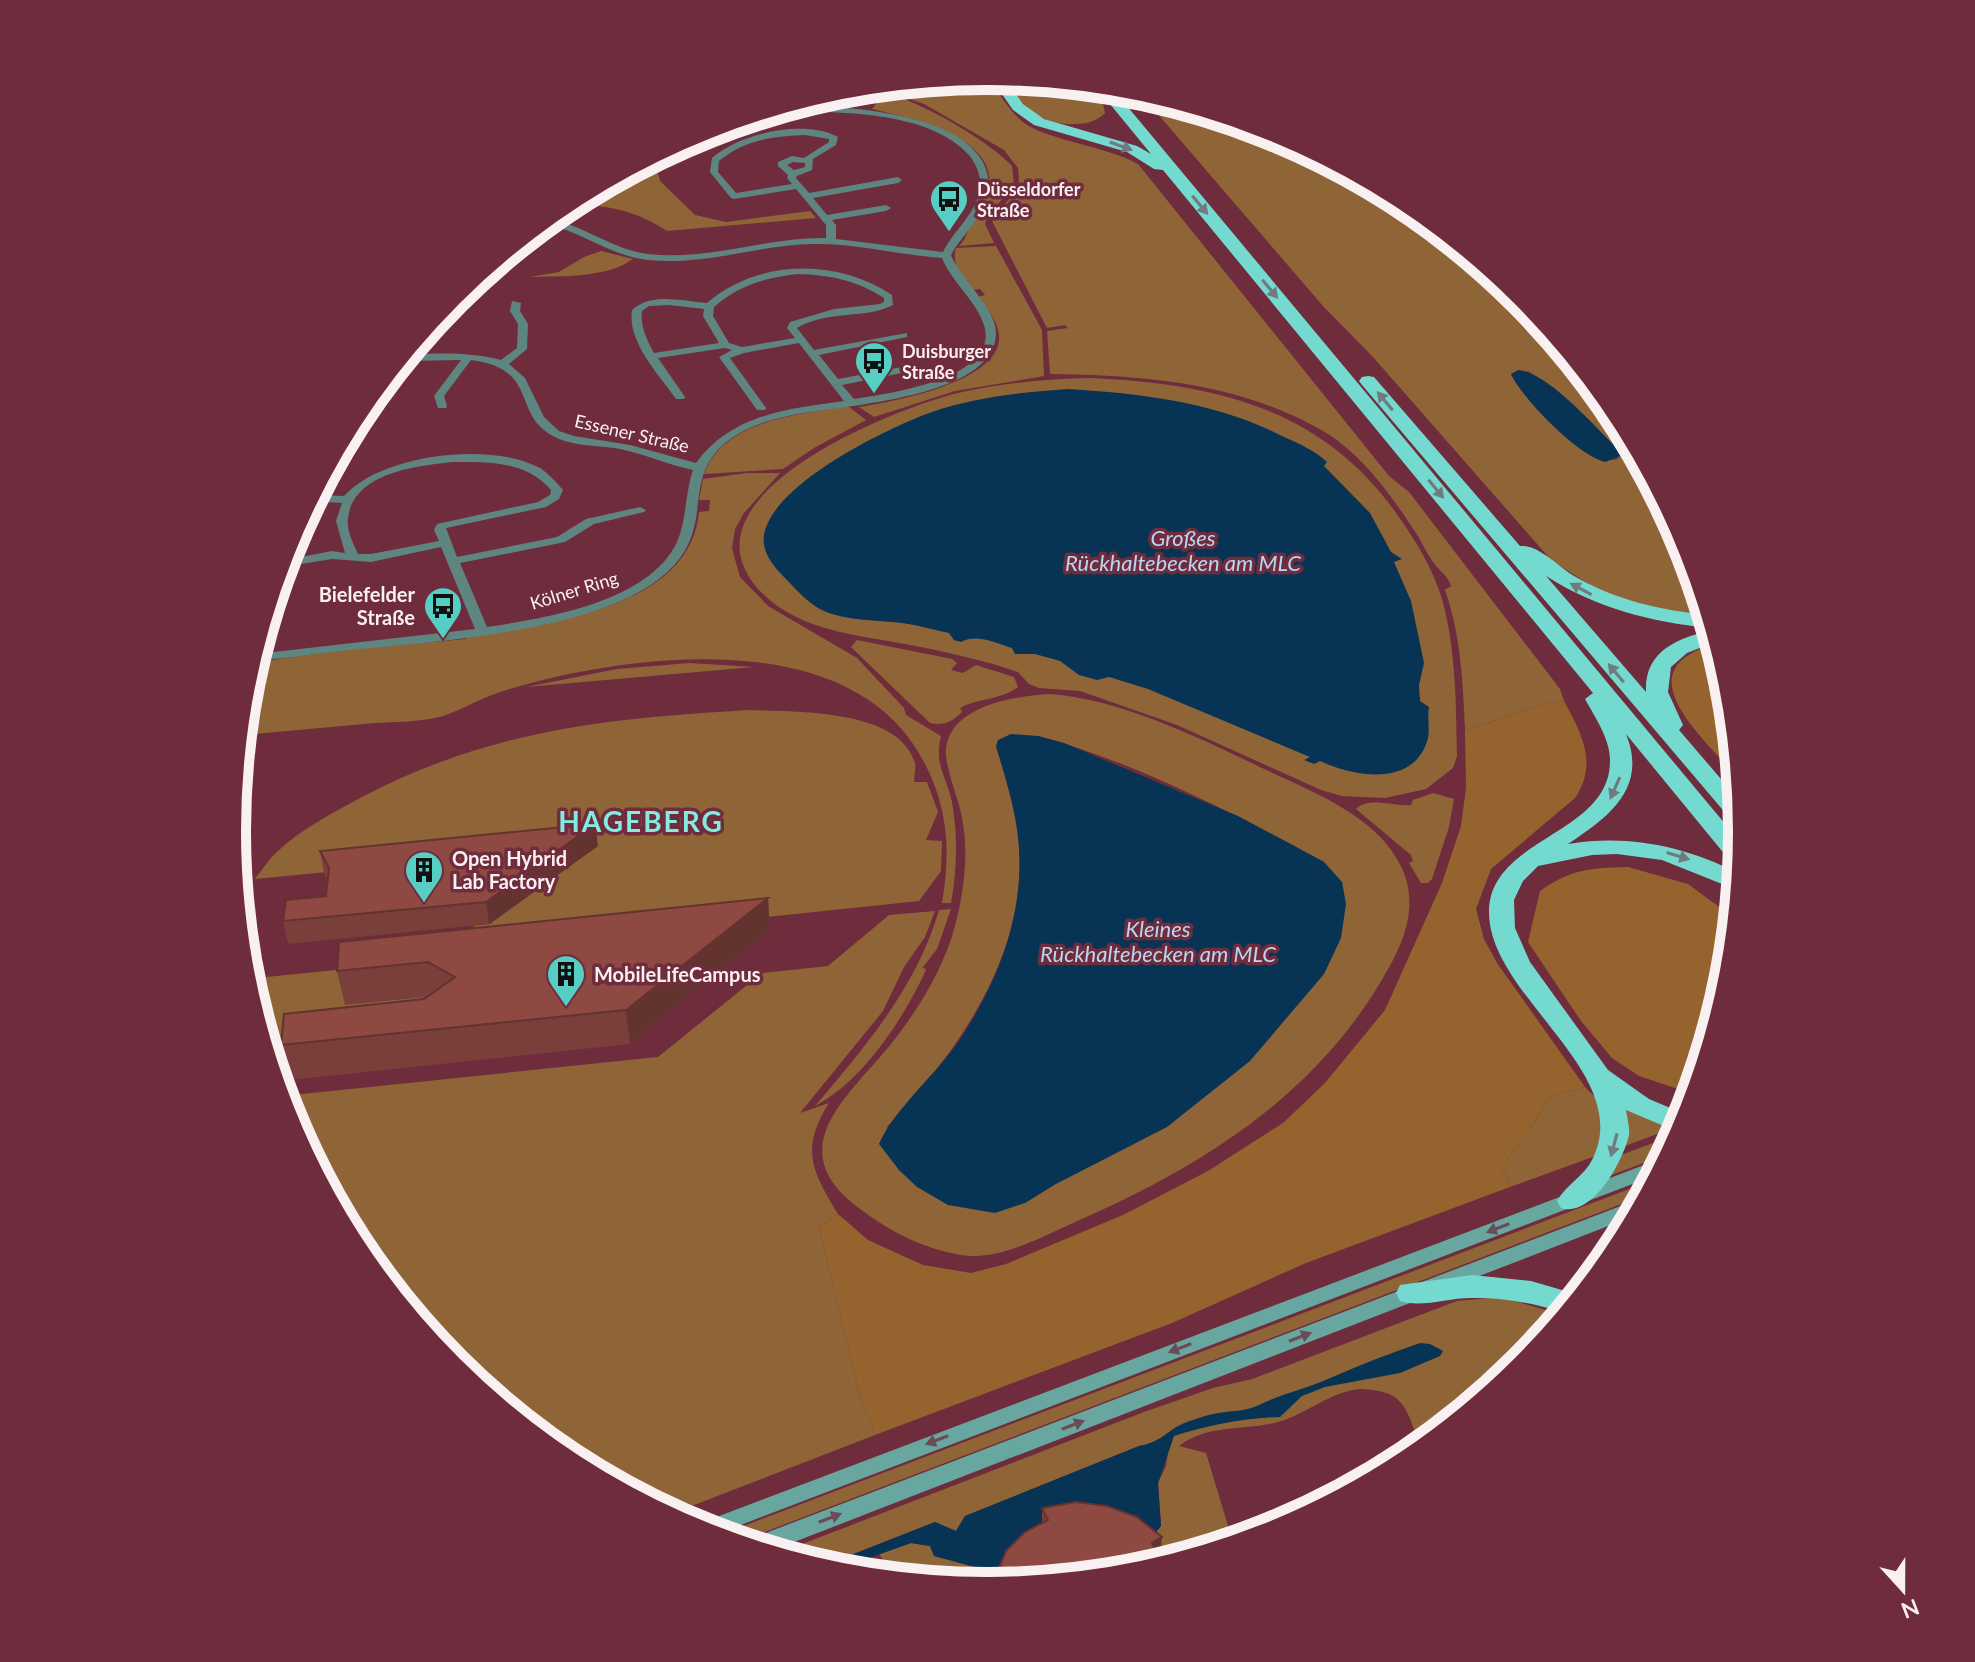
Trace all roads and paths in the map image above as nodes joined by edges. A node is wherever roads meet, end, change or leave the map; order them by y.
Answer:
1 (1008, 91) edge
2 (1111, 101) edge
3 (1119, 102) edge
4 (1121, 102) edge
5 (823, 109) edge
6 (1054, 127) junction
7 (807, 159) junction
8 (793, 174) junction
9 (898, 180) dead end
10 (1180, 181) junction
11 (798, 186) junction
12 (807, 196) junction
13 (886, 208) dead end
14 (826, 218) junction
15 (562, 225) edge
16 (831, 241) junction
17 (946, 255) junction
18 (516, 303) dead end
19 (709, 306) junction
20 (903, 335) dead end
21 (801, 340) junction
22 (725, 345) junction
23 (742, 350) junction
24 (813, 353) junction
25 (419, 356) edge
26 (653, 356) junction
27 (467, 358) junction
28 (503, 364) junction
29 (902, 370) dead end
30 (836, 383) junction
31 (680, 397) dead end
32 (851, 403) junction
33 (442, 406) dead end
34 (761, 408) dead end
35 (697, 467) junction
36 (325, 499) edge
37 (347, 500) junction
38 (1472, 504) junction
39 (640, 510) dead end
40 (445, 543) junction
41 (353, 558) junction
42 (298, 561) edge
43 (453, 561) junction
44 (1697, 620) edge
45 (482, 630) junction
46 (1703, 639) edge
47 (1562, 642) junction
48 (268, 656) edge
49 (1704, 774) junction
50 (1727, 801) edge
51 (1728, 842) edge
52 (1521, 868) junction
53 (1727, 877) edge
54 (1600, 1076) junction
55 (1670, 1119) edge
56 (1645, 1172) edge
57 (1571, 1201) junction
58 (1623, 1212) edge
59 (1411, 1293) junction
60 (1561, 1300) edge
61 (722, 1523) edge
62 (773, 1540) edge

1 - 6 highway
2 - 6 highway
3 - 10 highway
38 -> 4 highway
5 - 17 street
6 -> 10 highway
7 - 8 street
7 - 8 street
7 - 11 street
8 - 11 street
9 - 12 street
10 -> 47 highway
11 - 12 street
12 - 14 street
13 - 14 street
14 - 16 street
15 - 16 street
16 - 17 street
17 - 32 street
18 - 28 street
19 - 21 street
19 - 22 street
19 - 26 street
20 - 24 street
21 - 23 street
21 - 24 street
22 - 23 street
22 - 26 street
23 - 34 street
24 - 30 street
25 - 27 street
26 - 31 street
27 - 28 street
27 - 33 street
28 - 35 street, Essener Straße
29 - 30 street
30 - 32 street
32 - 35 street
35 - 45 street, Kölner Ring
36 - 37 street
37 - 40 street
37 - 41 street
44 -> 38 highway
49 -> 38 highway
39 - 43 street
40 - 41 street
40 - 43 street
41 - 42 street
43 - 45 street
45 - 48 street, Kölner Ring
46 - 49 highway
47 - 51 highway
47 -> 52 highway
49 - 50 highway
52 -> 53 highway
52 - 54 highway
54 - 55 highway
54 -> 57 highway
56 - 57 main road
57 -> 61 main road
58 - 59 main road
59 - 60 highway
62 -> 59 main road

